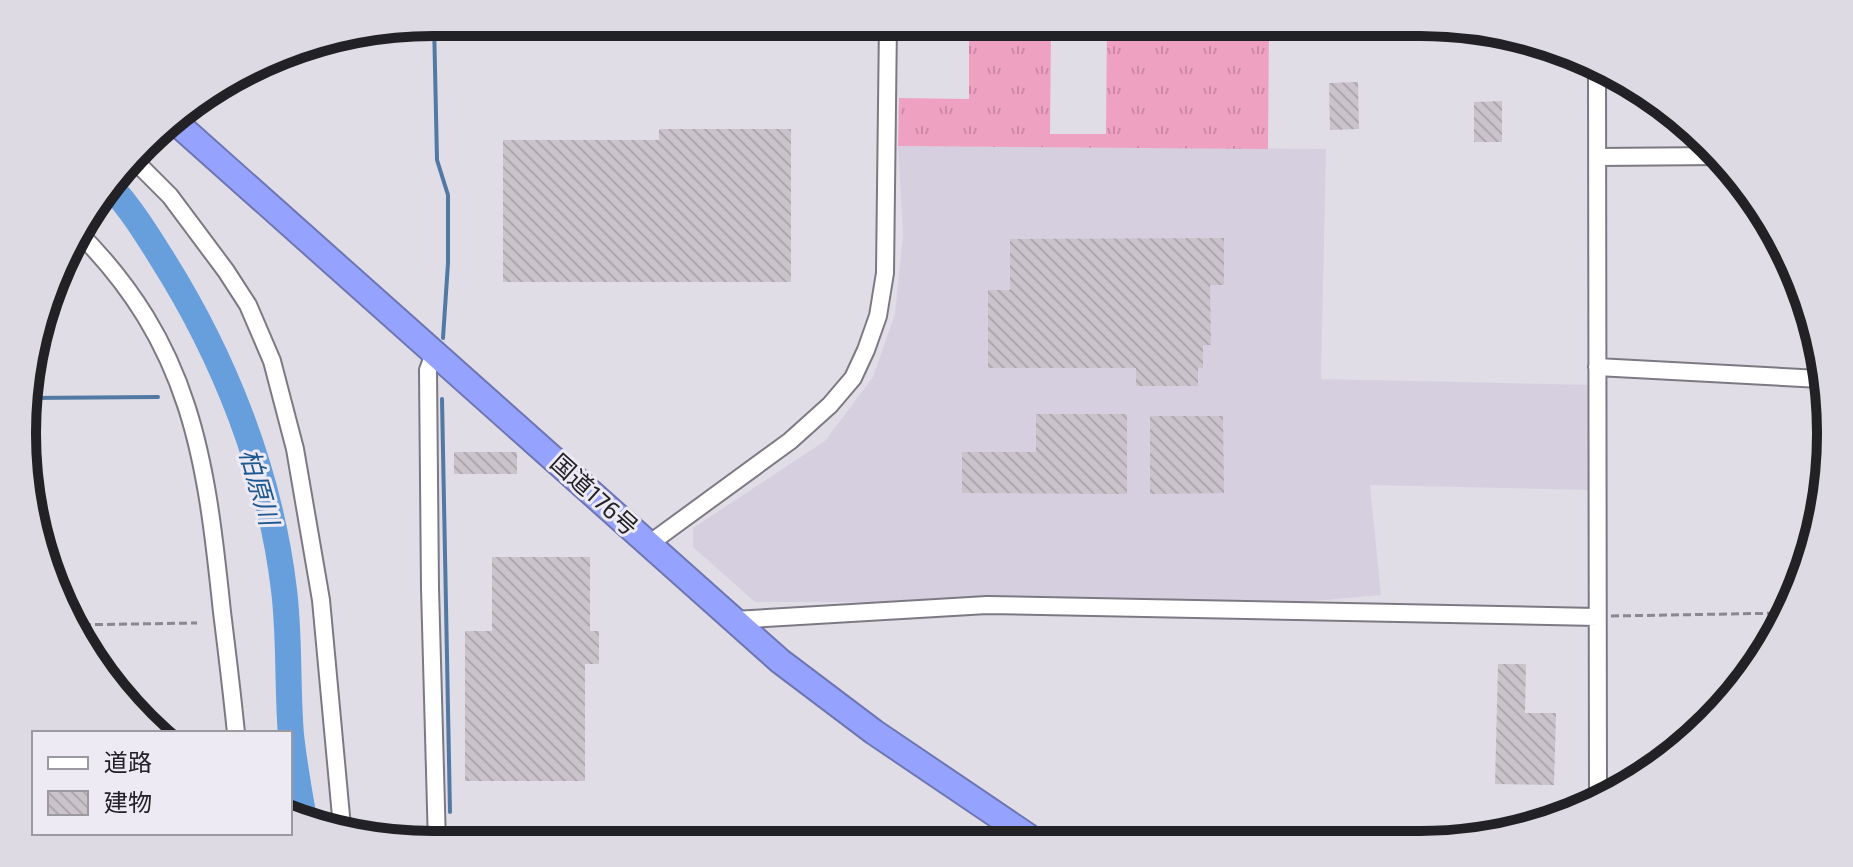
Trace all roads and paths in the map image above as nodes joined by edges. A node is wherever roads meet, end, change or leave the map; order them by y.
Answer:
1 (888, 36) edge
2 (1597, 78) edge
3 (181, 127) edge
4 (1705, 156) edge
5 (1597, 157) junction
6 (140, 166) edge
7 (86, 241) edge
8 (435, 351) junction
9 (1597, 367) junction
10 (1813, 379) edge
11 (649, 544) junction
12 (1774, 613) edge
13 (1597, 617) junction
14 (734, 620) junction
15 (197, 623) dead end
16 (85, 625) edge
17 (236, 731) edge
18 (1598, 788) edge
19 (341, 819) edge
20 (433, 831) edge
21 (1020, 831) edge

1 - 11 street
2 - 5 street
3 - 8 highway, 国道176号
4 - 5 street
5 - 9 street
6 - 19 street
7 - 17 street
8 - 11 highway, 国道176号
8 - 20 street
9 - 10 street
9 - 13 street
11 - 14 highway, 国道176号
12 - 13 path
13 - 14 street
13 - 18 street
14 - 21 highway, 国道176号
15 - 16 path

